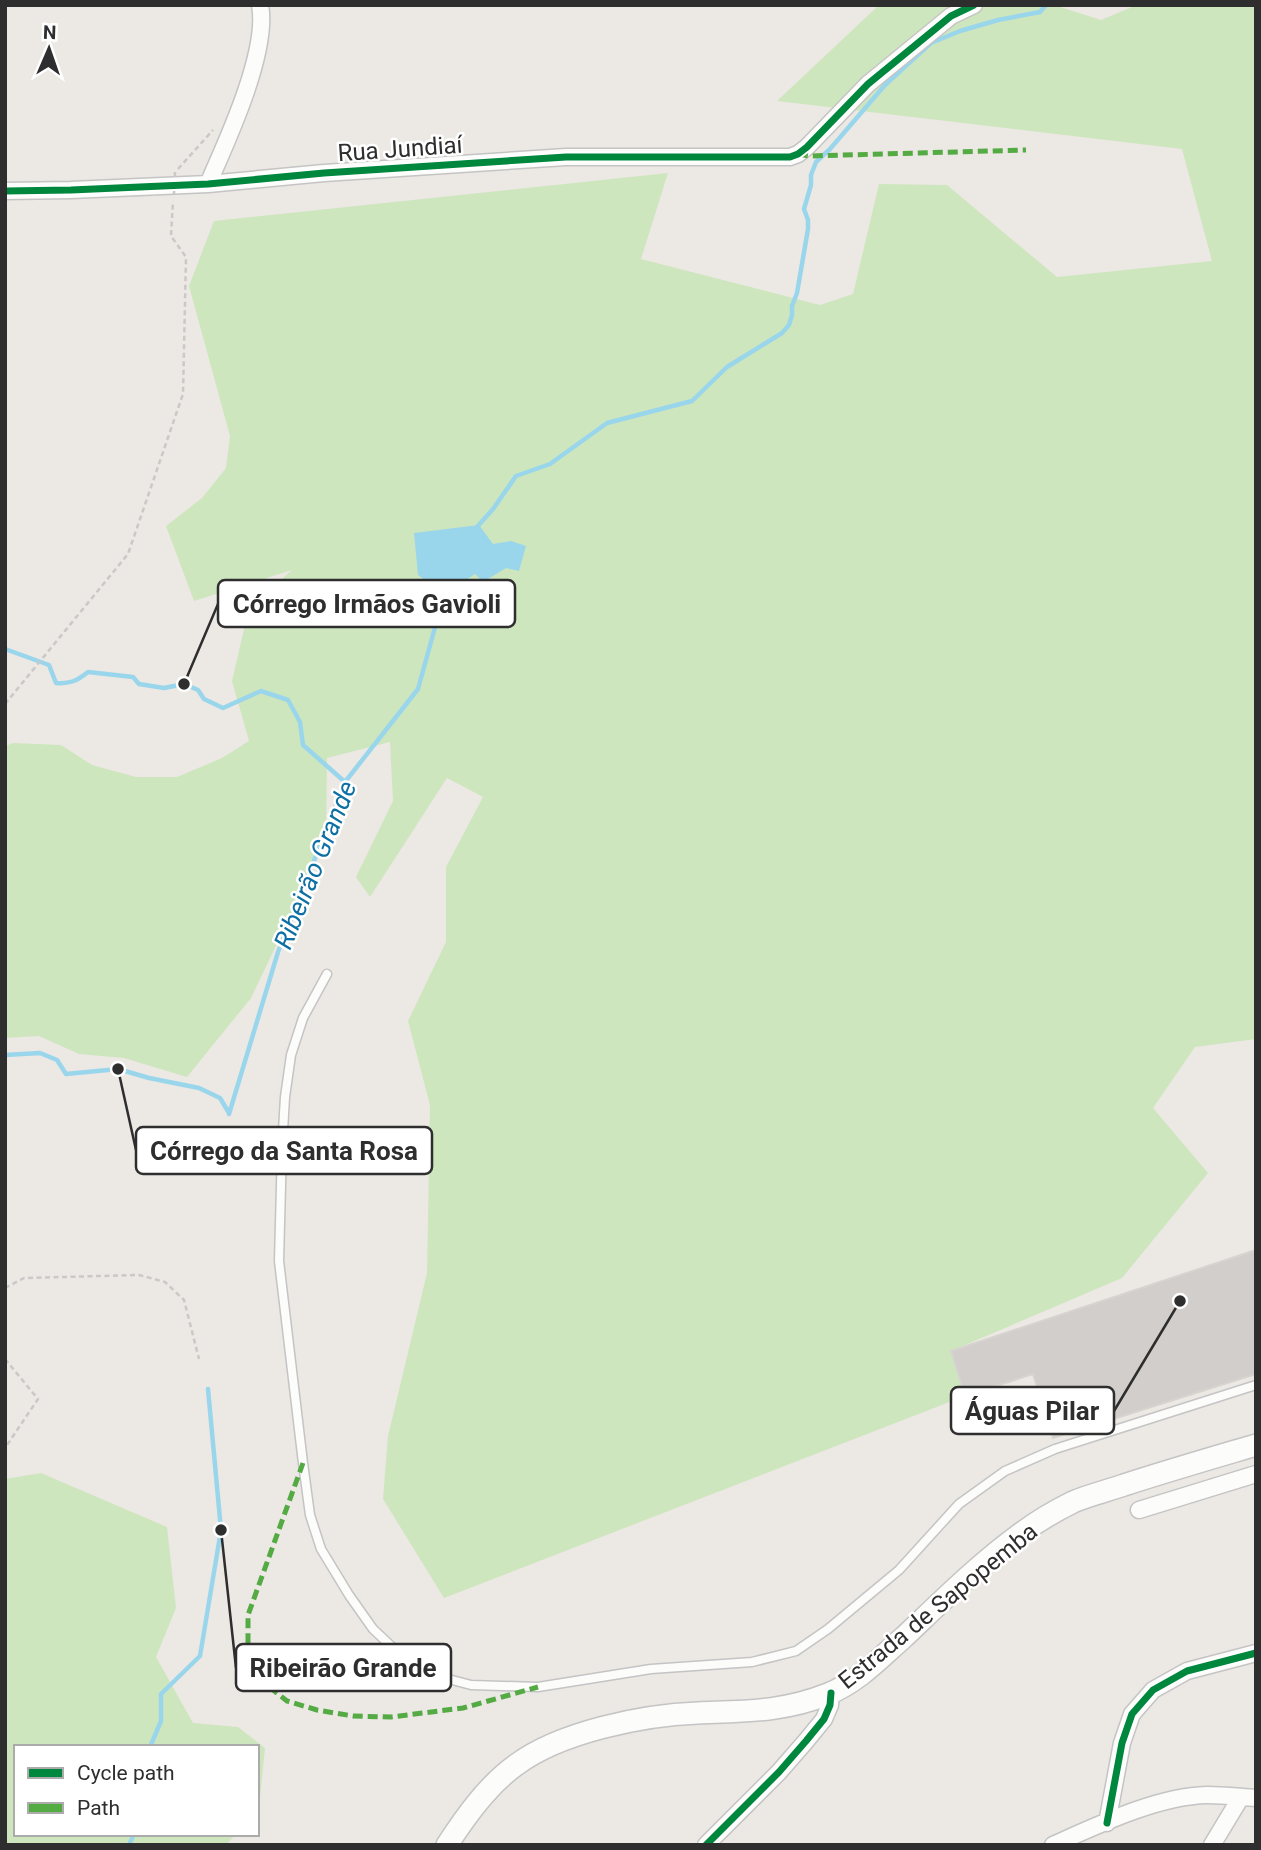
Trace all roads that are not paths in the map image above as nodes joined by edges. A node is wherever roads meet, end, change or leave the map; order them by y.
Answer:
1 (260, 5) edge
2 (974, 5) edge
3 (208, 184) junction
4 (5, 191) edge
5 (327, 974) dead end
6 (1256, 1385) edge
7 (1256, 1446) edge
8 (1256, 1474) edge
9 (1139, 1510) dead end
10 (1256, 1653) edge
11 (831, 1693) junction
12 (1249, 1798) edge
13 (1107, 1823) junction
14 (447, 1845) edge
15 (706, 1845) edge
16 (1053, 1845) edge
17 (1212, 1845) edge

1 - 3 street
2 - 3 street, Rua Jundiaí
3 - 4 street, Rua Jundiaí
5 - 6 lane
7 - 11 main road, Estrada de Sapopemba
8 - 9 street
10 - 13 street
11 - 14 main road, Estrada de Sapopemba
11 - 15 street
12 - 13 street
12 - 17 street
13 - 16 street

